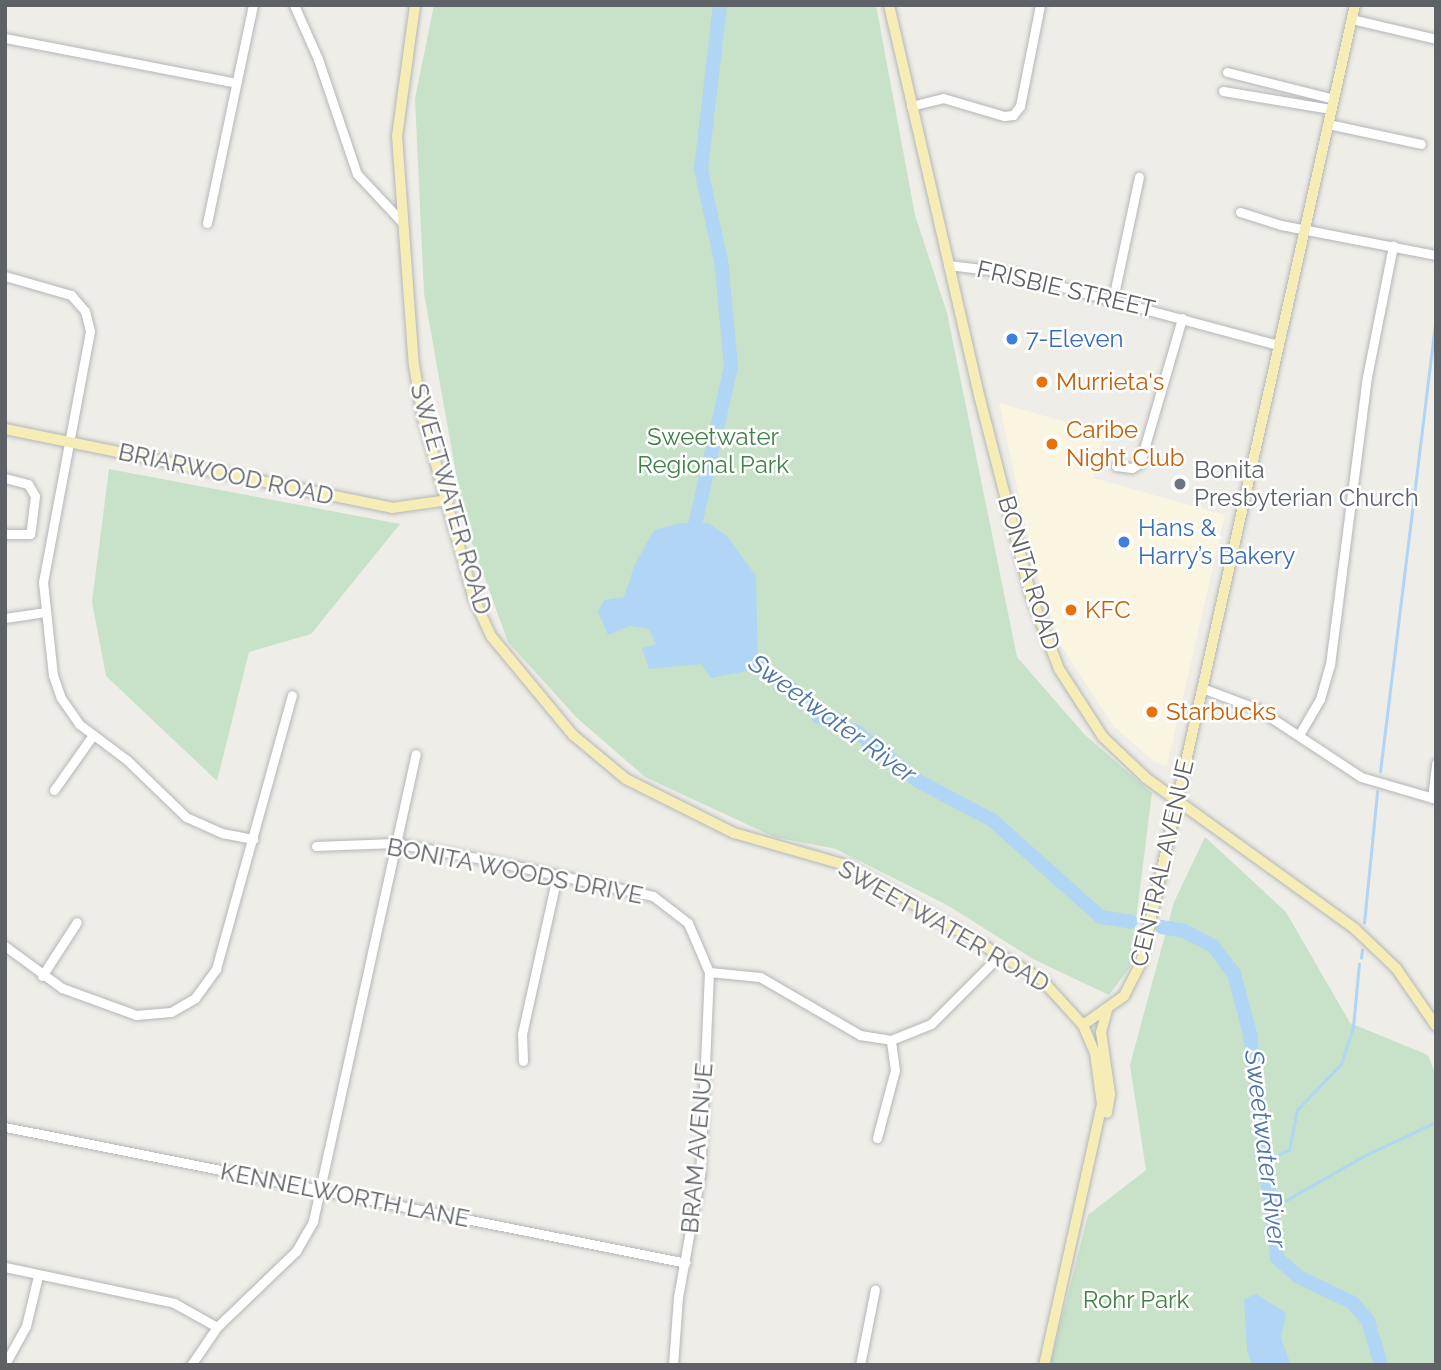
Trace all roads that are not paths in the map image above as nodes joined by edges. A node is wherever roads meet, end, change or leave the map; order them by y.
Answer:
1 (253, 5) edge
2 (294, 5) edge
3 (415, 5) edge
4 (889, 5) edge
5 (1040, 5) edge
6 (1355, 5) edge
7 (1351, 19) junction
8 (5, 37) edge
9 (1436, 39) edge
10 (1227, 72) dead end
11 (236, 83) junction
12 (1223, 91) dead end
13 (1333, 104) junction
14 (911, 106) junction
15 (1328, 124) junction
16 (1421, 144) dead end
17 (1139, 177) dead end
18 (1240, 212) dead end
19 (207, 223) dead end
20 (403, 223) junction
21 (1305, 228) junction
22 (1393, 246) junction
23 (1436, 255) edge
24 (948, 265) junction
25 (5, 276) edge
26 (1113, 299) junction
27 (1182, 318) junction
28 (1278, 345) junction
29 (5, 429) edge
30 (70, 442) junction
31 (1115, 466) dead end
32 (5, 478) edge
33 (448, 500) junction
34 (5, 534) edge
35 (45, 612) junction
36 (5, 618) edge
37 (1202, 688) junction
38 (292, 695) dead end
39 (1299, 735) junction
40 (93, 736) junction
41 (416, 754) dead end
42 (1436, 763) edge
43 (54, 790) dead end
44 (1176, 798) junction
45 (1434, 799) edge
46 (253, 839) junction
47 (395, 844) junction
48 (316, 846) dead end
49 (557, 876) junction
50 (77, 922) dead end
51 (5, 946) edge
52 (1000, 955) junction
53 (709, 972) junction
54 (42, 976) junction
55 (1107, 1010) junction
56 (1083, 1024) junction
57 (1436, 1026) edge
58 (891, 1040) junction
59 (523, 1061) dead end
60 (5, 1127) edge
61 (1097, 1136) junction
62 (877, 1138) dead end
63 (320, 1189) junction
64 (685, 1262) junction
65 (5, 1268) edge
66 (38, 1276) junction
67 (875, 1289) dead end
68 (216, 1327) junction
69 (5, 1364) edge
70 (191, 1365) edge
71 (673, 1365) edge
72 (860, 1365) edge
73 (1044, 1365) edge

1 - 11 street
2 - 20 street
3 - 20 main road, SWEETWATER ROAD
4 - 14 main road, BONITA ROAD
5 - 14 street
6 - 7 main road, CENTRAL AVENUE
7 - 9 street
7 - 13 main road, CENTRAL AVENUE
8 - 11 street
10 - 13 street
11 - 19 street
12 - 13 street
13 - 15 main road, CENTRAL AVENUE
14 - 24 main road, BONITA ROAD
15 - 16 street
15 - 21 main road, CENTRAL AVENUE
17 - 26 street
18 - 21 street
20 - 33 main road, SWEETWATER ROAD
21 - 22 street
21 - 28 main road, CENTRAL AVENUE
22 - 23 street
22 - 39 street
24 - 26 street, FRISBIE STREET
24 - 44 main road, BONITA ROAD
25 - 30 street
26 - 27 street, FRISBIE STREET
27 - 28 street, FRISBIE STREET
27 - 31 street, FRISBIE STREET
28 - 37 main road, CENTRAL AVENUE
29 - 30 main road, BRIARWOOD ROAD
30 - 33 main road, BRIARWOOD ROAD
30 - 35 street
32 - 34 street
33 - 52 main road, SWEETWATER ROAD
35 - 36 street
35 - 40 street
37 - 39 street
37 - 44 main road, CENTRAL AVENUE
38 - 46 street
39 - 45 street
40 - 43 street
40 - 46 street
41 - 47 street
42 - 45 street
44 - 55 main road, CENTRAL AVENUE
44 - 57 main road, BONITA ROAD
46 - 54 street
47 - 48 street, BONITA WOODS DRIVE
47 - 49 street, BONITA WOODS DRIVE
47 - 63 street
49 - 53 street, BONITA WOODS DRIVE
49 - 59 street
50 - 54 street
51 - 54 street
52 - 56 main road, SWEETWATER ROAD
52 - 58 street
53 - 58 street
53 - 64 street, BRAM AVENUE
55 - 56 main road, CENTRAL AVENUE
55 - 61 main road
56 - 61 main road, SWEETWATER ROAD
58 - 62 street
60 - 63 street, KENNELWORTH LANE
61 - 73 main road, SWEETWATER ROAD
63 - 64 street, KENNELWORTH LANE
63 - 68 street
64 - 71 street, BRAM AVENUE
65 - 66 street
66 - 68 street
66 - 69 street
67 - 72 street
68 - 70 street

